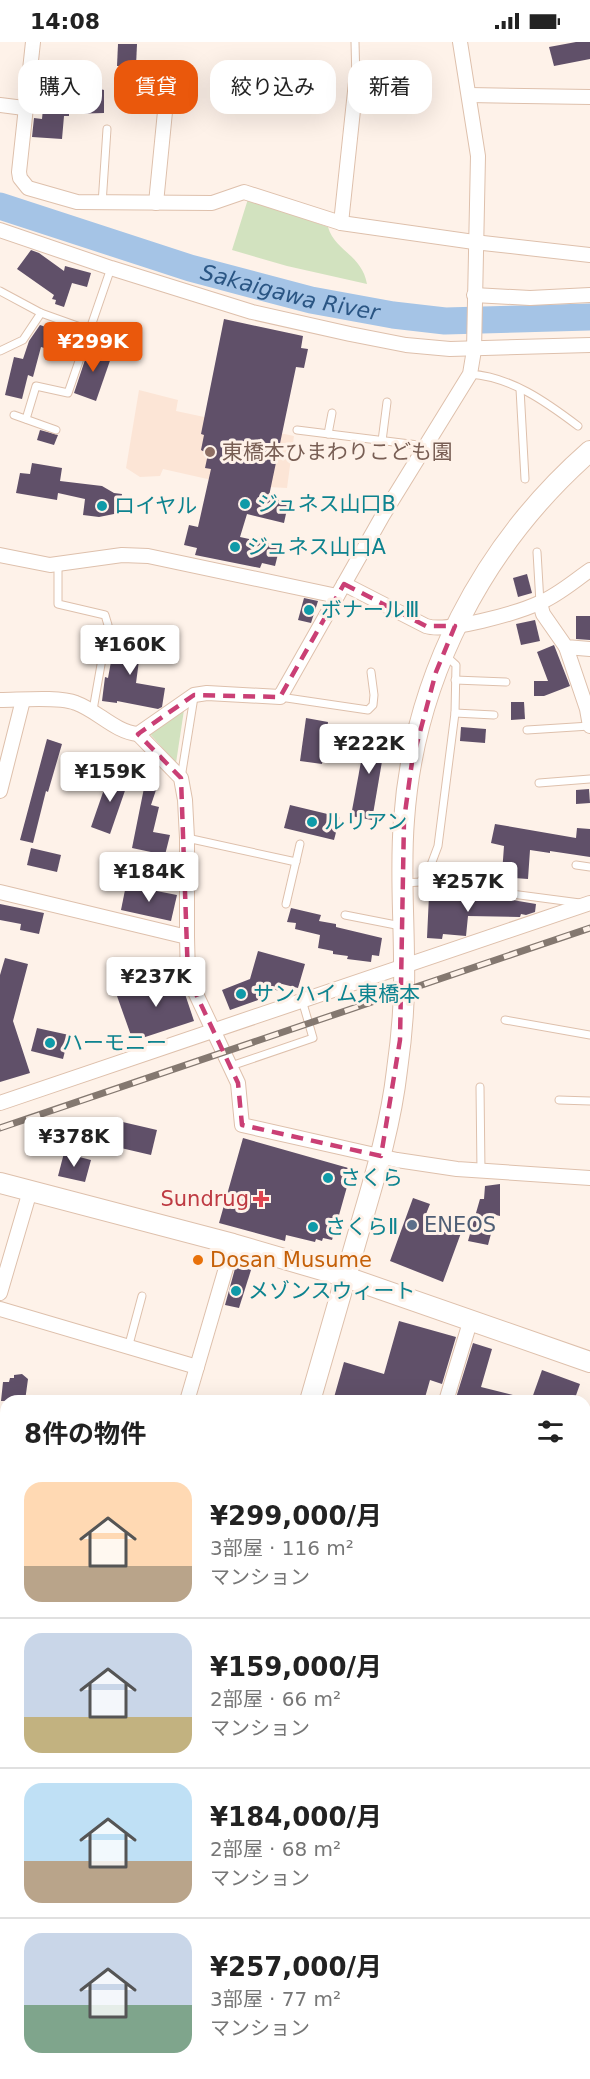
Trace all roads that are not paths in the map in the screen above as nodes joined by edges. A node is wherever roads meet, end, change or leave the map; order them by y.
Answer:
1 (33, 42) edge
2 (355, 42) edge
3 (460, 42) edge
4 (31, 60) edge
5 (355, 60) edge
6 (469, 95) junction
7 (590, 97) edge
8 (0, 105) edge
9 (18, 107) edge
10 (24, 114) edge
11 (165, 114) edge
12 (353, 114) edge
13 (107, 129) dead end
14 (156, 203) junction
15 (102, 204) junction
16 (341, 223) junction
17 (0, 230) edge
18 (474, 242) junction
19 (590, 255) edge
20 (111, 268) junction
21 (0, 291) edge
22 (590, 295) edge
23 (474, 298) junction
24 (41, 313) junction
25 (88, 331) junction
26 (128, 344) dead end
27 (590, 345) edge
28 (474, 346) junction
29 (0, 351) edge
30 (470, 374) junction
31 (520, 389) junction
32 (387, 402) dead end
33 (332, 413) dead end
34 (14, 415) dead end
35 (26, 419) junction
36 (578, 426) dead end
37 (56, 430) dead end
38 (297, 430) dead end
39 (328, 434) junction
40 (382, 441) junction
41 (426, 446) junction
42 (590, 451) edge
43 (525, 479) dead end
44 (537, 552) dead end
45 (0, 555) edge
46 (58, 565) junction
47 (590, 570) edge
48 (341, 590) junction
49 (540, 603) junction
50 (455, 626) junction
51 (566, 647) junction
52 (590, 649) edge
53 (443, 653) junction
54 (371, 672) dead end
55 (455, 680) junction
56 (506, 682) dead end
57 (194, 695) junction
58 (280, 697) junction
59 (0, 700) edge
60 (23, 700) junction
61 (93, 710) junction
62 (454, 713) junction
63 (494, 715) dead end
64 (590, 726) edge
65 (527, 730) dead end
66 (138, 734) junction
67 (181, 778) junction
68 (590, 779) edge
69 (539, 783) dead end
70 (0, 791) edge
71 (187, 838) junction
72 (300, 844) dead end
73 (296, 862) junction
74 (576, 865) dead end
75 (590, 867) edge
76 (411, 883) junction
77 (0, 892) edge
78 (587, 903) edge
79 (286, 904) dead end
80 (345, 915) dead end
81 (403, 927) junction
82 (187, 937) junction
83 (404, 966) junction
84 (302, 1000) junction
85 (505, 1020) dead end
86 (214, 1030) junction
87 (590, 1035) edge
88 (231, 1066) junction
89 (480, 1087) dead end
90 (559, 1100) dead end
91 (590, 1101) edge
92 (0, 1103) edge
93 (381, 1156) junction
94 (481, 1171) junction
95 (590, 1178) edge
96 (0, 1183) edge
97 (30, 1191) junction
98 (233, 1244) junction
99 (346, 1277) junction
100 (0, 1293) edge
101 (142, 1296) dead end
102 (0, 1309) edge
103 (471, 1319) junction
104 (128, 1348) junction
105 (590, 1362) edge
106 (197, 1367) junction
107 (189, 1395) edge
108 (312, 1395) edge
109 (448, 1395) edge

1 - 4 street
2 - 5 lane
3 - 6 street
6 - 7 street
6 - 18 street
8 - 9 street
10 - 15 street
11 - 14 street
12 - 16 street
13 - 15 lane
14 - 15 street
14 - 16 street
16 - 18 street
17 - 20 street
18 - 19 street
18 - 23 street
20 - 25 lane
20 - 28 street
21 - 24 lane
22 - 23 street
23 - 28 street
24 - 25 lane
24 - 29 lane
25 - 26 lane
25 - 35 lane
27 - 28 street
28 - 30 street
30 - 31 lane
30 - 41 street
31 - 36 lane
31 - 43 lane
32 - 40 lane
33 - 39 lane
34 - 35 lane
35 - 37 lane
38 - 39 lane
39 - 40 lane
40 - 41 lane
41 - 48 street
42 - 50 street
44 - 49 lane
45 - 46 street
46 - 48 street
46 - 61 lane
47 - 49 street
48 - 50 street
48 - 58 street
49 - 50 street
49 - 51 street
50 - 53 street
51 - 52 street
51 - 64 street
53 - 55 lane
53 - 76 street
54 - 58 lane
55 - 56 lane
55 - 62 lane
57 - 58 street
57 - 66 street
57 - 67 lane
59 - 60 street
60 - 61 street
60 - 70 street
61 - 66 street
62 - 63 lane
62 - 76 lane
64 - 65 lane
66 - 67 street
67 - 71 street
68 - 69 lane
71 - 73 lane
71 - 82 street
72 - 73 lane
73 - 79 lane
74 - 75 lane
76 - 78 lane
76 - 81 street
77 - 82 street
78 - 83 street
80 - 81 lane
81 - 83 street
82 - 86 street
83 - 84 street
83 - 93 street
84 - 86 street
84 - 88 lane
85 - 87 lane
86 - 88 street
86 - 92 street
88 - 93 street
89 - 94 lane
90 - 91 lane
93 - 94 street
93 - 99 street
94 - 95 street
96 - 97 street
97 - 98 street
97 - 100 street
98 - 99 street
98 - 106 street
99 - 103 street
99 - 108 street
101 - 104 lane
102 - 104 street
103 - 105 street
103 - 109 street
104 - 106 street
106 - 107 street

